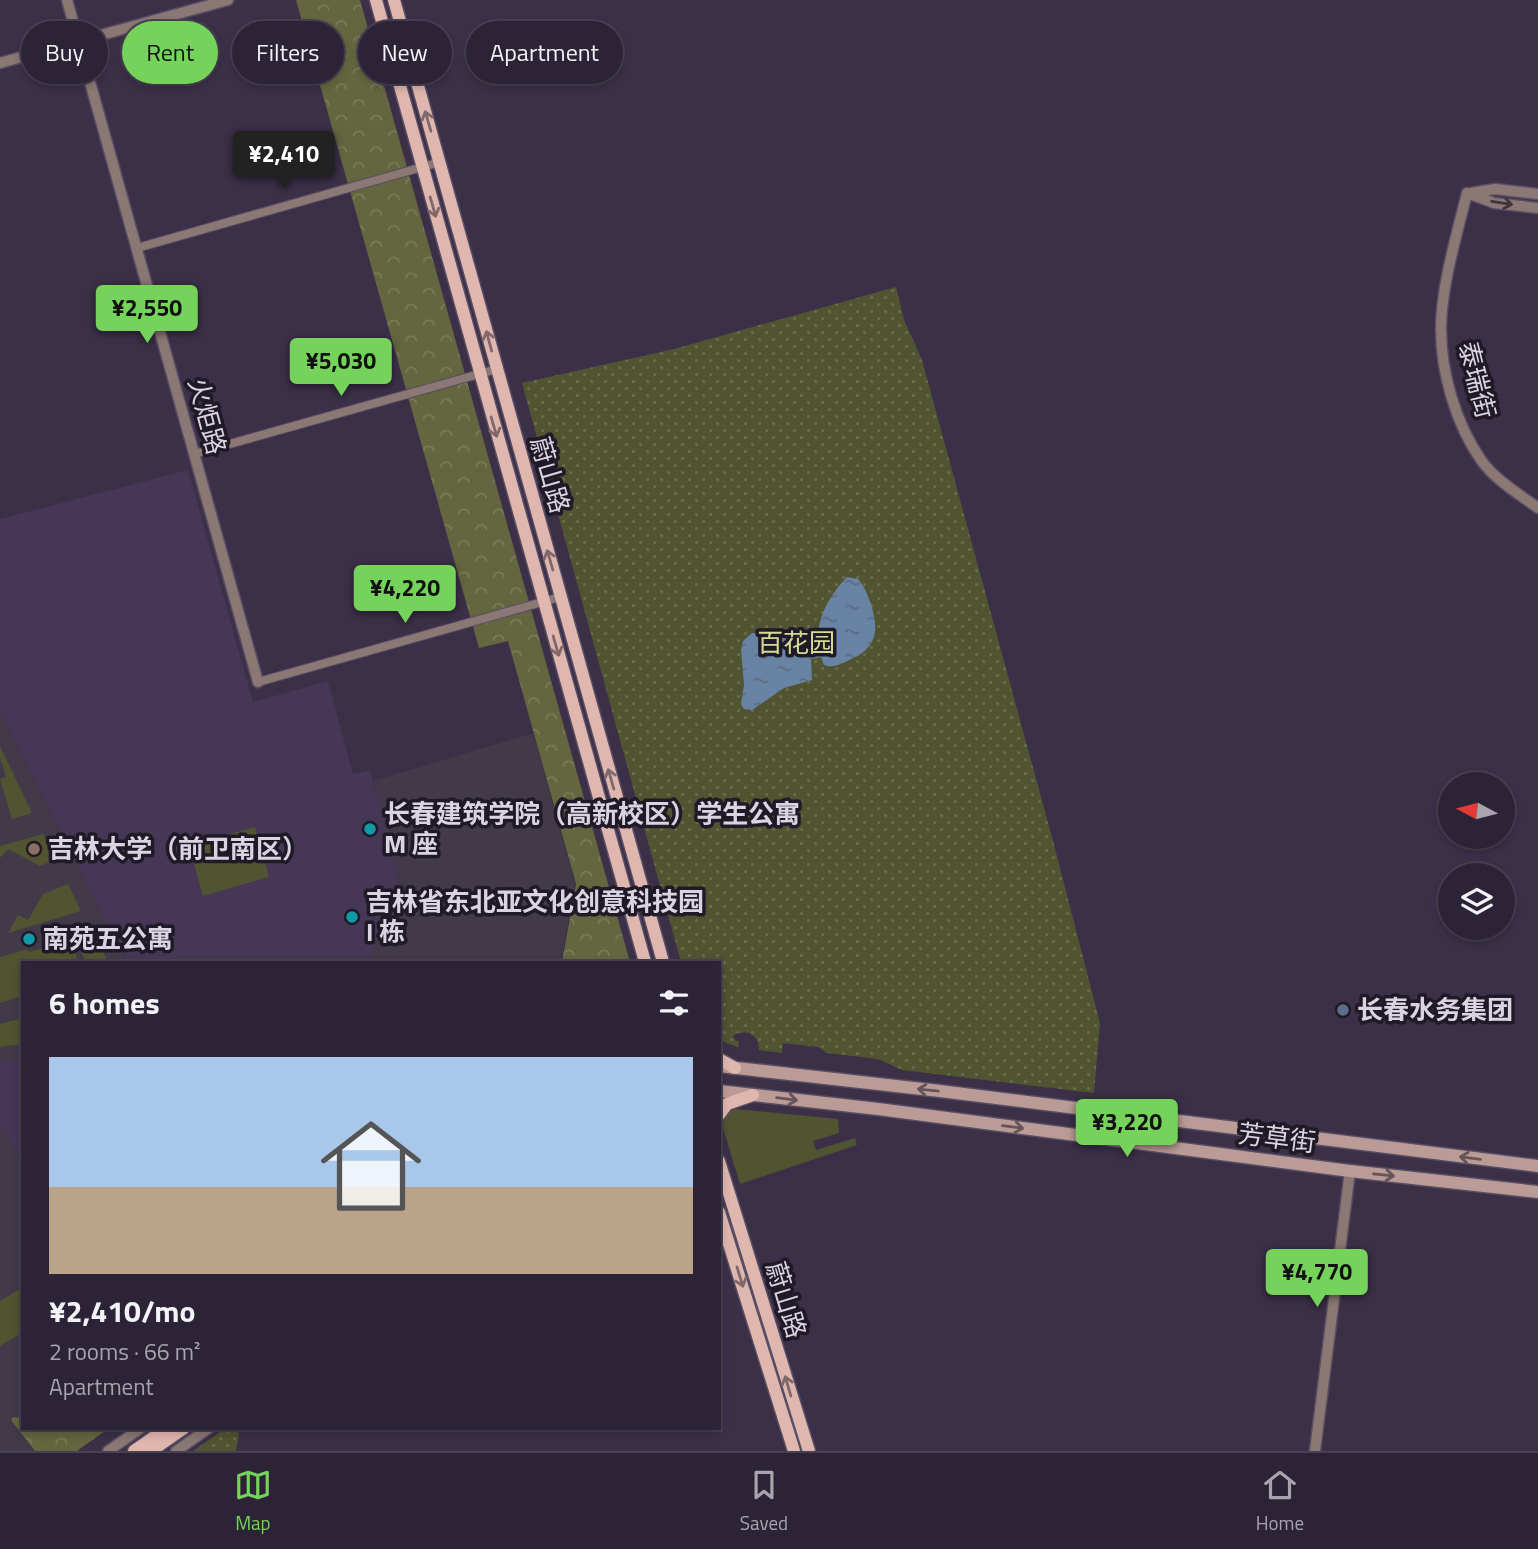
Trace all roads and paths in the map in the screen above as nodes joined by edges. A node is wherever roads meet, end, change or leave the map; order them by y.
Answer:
1 (66, 0) edge
2 (228, 0) edge
3 (376, 0) edge
4 (394, 0) edge
5 (72, 21) edge
6 (108, 33) edge
7 (21, 57) edge
8 (0, 63) edge
9 (90, 84) edge
10 (440, 162) junction
11 (422, 167) junction
12 (1467, 193) junction
13 (1538, 194) edge
14 (1538, 208) edge
15 (137, 248) junction
16 (497, 369) junction
17 (480, 374) junction
18 (194, 454) junction
19 (1538, 508) edge
20 (560, 597) junction
21 (544, 601) junction
22 (258, 682) joint
23 (645, 961) edge
24 (663, 961) edge
25 (721, 1060) edge
26 (721, 1066) edge
27 (735, 1068) junction
28 (898, 1087) junction
29 (721, 1091) edge
30 (753, 1095) junction
31 (721, 1112) edge
32 (895, 1112) junction
33 (1538, 1166) edge
34 (721, 1167) edge
35 (1350, 1171) junction
36 (1538, 1192) edge
37 (721, 1218) edge
38 (138, 1430) edge
39 (164, 1430) edge
40 (181, 1430) edge
41 (206, 1430) edge
42 (108, 1451) edge
43 (134, 1451) edge
44 (152, 1451) edge
45 (176, 1451) edge
46 (794, 1451) edge
47 (809, 1451) edge
48 (1315, 1451) edge

1 - 5 street, 火炬路
2 - 6 street
3 - 11 main road, 蔚山路
10 -> 4 main road, 蔚山路
7 - 8 street
9 - 15 street, 火炬路
10 - 11 street
16 -> 10 main road, 蔚山路
11 - 15 street
11 -> 17 main road, 蔚山路
12 - 13 street
12 -> 14 street
12 - 19 street, 泰瑞街
15 - 18 street, 火炬路
16 - 17 street
20 -> 16 main road, 蔚山路
17 - 18 street
17 -> 21 main road, 蔚山路
18 - 22 street, 火炬路
20 - 21 street
24 -> 20 main road, 蔚山路
21 - 22 street
21 -> 23 main road, 蔚山路
25 - 27 main road
26 - 27 main road, 芳草街
27 - 28 main road, 芳草街
28 - 32 main road
33 -> 28 main road, 芳草街
29 - 30 main road, 芳草街
30 - 31 main road
30 -> 32 main road, 芳草街
32 -> 35 main road, 芳草街
47 -> 34 main road, 蔚山路
35 -> 36 main road, 芳草街
35 - 48 street
37 -> 46 main road, 蔚山路
38 - 42 street
39 - 43 main road
40 - 44 main road
41 - 45 street

